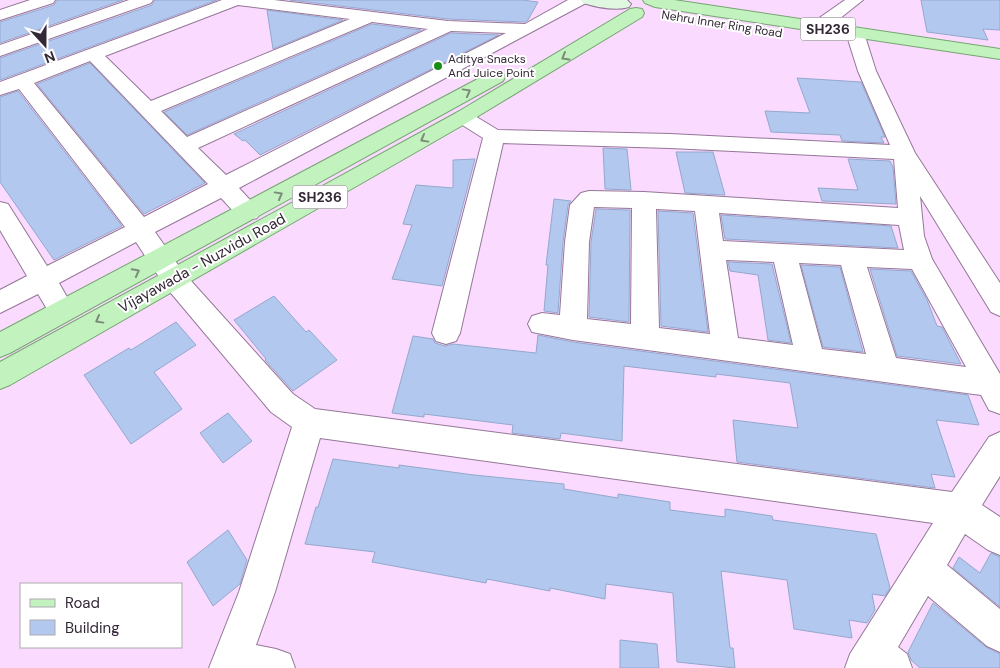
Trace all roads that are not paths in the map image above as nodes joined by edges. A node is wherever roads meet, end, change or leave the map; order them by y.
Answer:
1 (47, 0) edge
2 (144, 0) edge
3 (236, 0) edge
4 (580, 0) edge
5 (589, 0) edge
6 (855, 0) edge
7 (638, 6) edge
8 (0, 15) edge
9 (370, 17) junction
10 (448, 26) junction
11 (818, 27) junction
12 (528, 29) junction
13 (856, 39) junction
14 (0, 51) edge
15 (93, 54) junction
16 (1000, 54) edge
17 (1000, 66) edge
18 (22, 80) junction
19 (0, 88) edge
20 (148, 109) junction
21 (463, 117) junction
22 (494, 136) junction
23 (185, 146) junction
24 (904, 153) junction
25 (224, 186) junction
26 (644, 200) junction
27 (706, 204) junction
28 (249, 212) junction
29 (909, 217) junction
30 (3, 221) edge
31 (140, 229) junction
32 (714, 250) junction
33 (784, 253) junction
34 (851, 256) junction
35 (920, 260) junction
36 (168, 269) junction
37 (43, 279) junction
38 (0, 302) edge
39 (1000, 305) edge
40 (62, 311) junction
41 (542, 324) dead end
42 (573, 329) junction
43 (446, 333) dead end
44 (645, 338) junction
45 (0, 345) edge
46 (726, 349) junction
47 (811, 360) junction
48 (885, 370) junction
49 (0, 376) edge
50 (994, 392) edge
51 (309, 422) junction
52 (1000, 447) edge
53 (960, 510) junction
54 (1000, 538) edge
55 (924, 568) junction
56 (1000, 633) edge
57 (877, 662) edge
58 (229, 664) edge
59 (276, 668) edge

1 - 8 street
2 - 14 street
3 - 9 street
3 - 15 street
4 - 12 street
5 - 7 street
6 - 11 street
7 - 11 main road, SH236
7 - 13 main road, Nehru Inner Ring Road / SH236
7 -> 21 main road, Vijayawada - Nuzvidu Road / SH236
28 -> 7 main road, Vijayawada - Nuzvidu Road / SH236
9 - 10 street
9 - 20 street
10 - 12 street
10 - 23 street
11 - 13 main road, SH236
12 - 25 street
13 - 16 main road, SH236
13 - 17 main road, Nehru Inner Ring Road / SH236
13 - 24 street
15 - 18 street
15 - 20 street
18 - 19 street
18 - 31 street
20 - 23 street
21 - 22 street
21 -> 36 main road, Vijayawada - Nuzvidu Road / SH236
22 - 24 street
22 - 43 street
23 - 25 street
24 - 29 street
24 - 39 street
25 - 28 street
25 - 31 street
26 - 27 street
26 - 42 street
26 - 44 street
27 - 29 street
27 - 32 street
28 - 36 main road, Vijayawada - Nuzvidu Road / SH236
29 - 35 street
30 - 37 street
31 - 36 street
31 - 37 street
32 - 33 street
32 - 46 street
33 - 34 street
33 - 47 street
34 - 35 street
34 - 48 street
35 - 50 street
40 -> 36 main road, Vijayawada - Nuzvidu Road / SH236
36 -> 49 main road, Vijayawada - Nuzvidu Road / SH236
36 - 51 street
37 - 38 street
37 - 40 street
40 - 45 main road, Vijayawada - Nuzvidu Road / SH236
41 - 42 street
42 - 44 street
44 - 46 street
46 - 47 street
47 - 48 street
48 - 50 street
51 - 53 street
51 - 58 street
52 - 53 street
53 - 54 street
53 - 55 street
55 - 56 street
55 - 57 street
58 - 59 street

